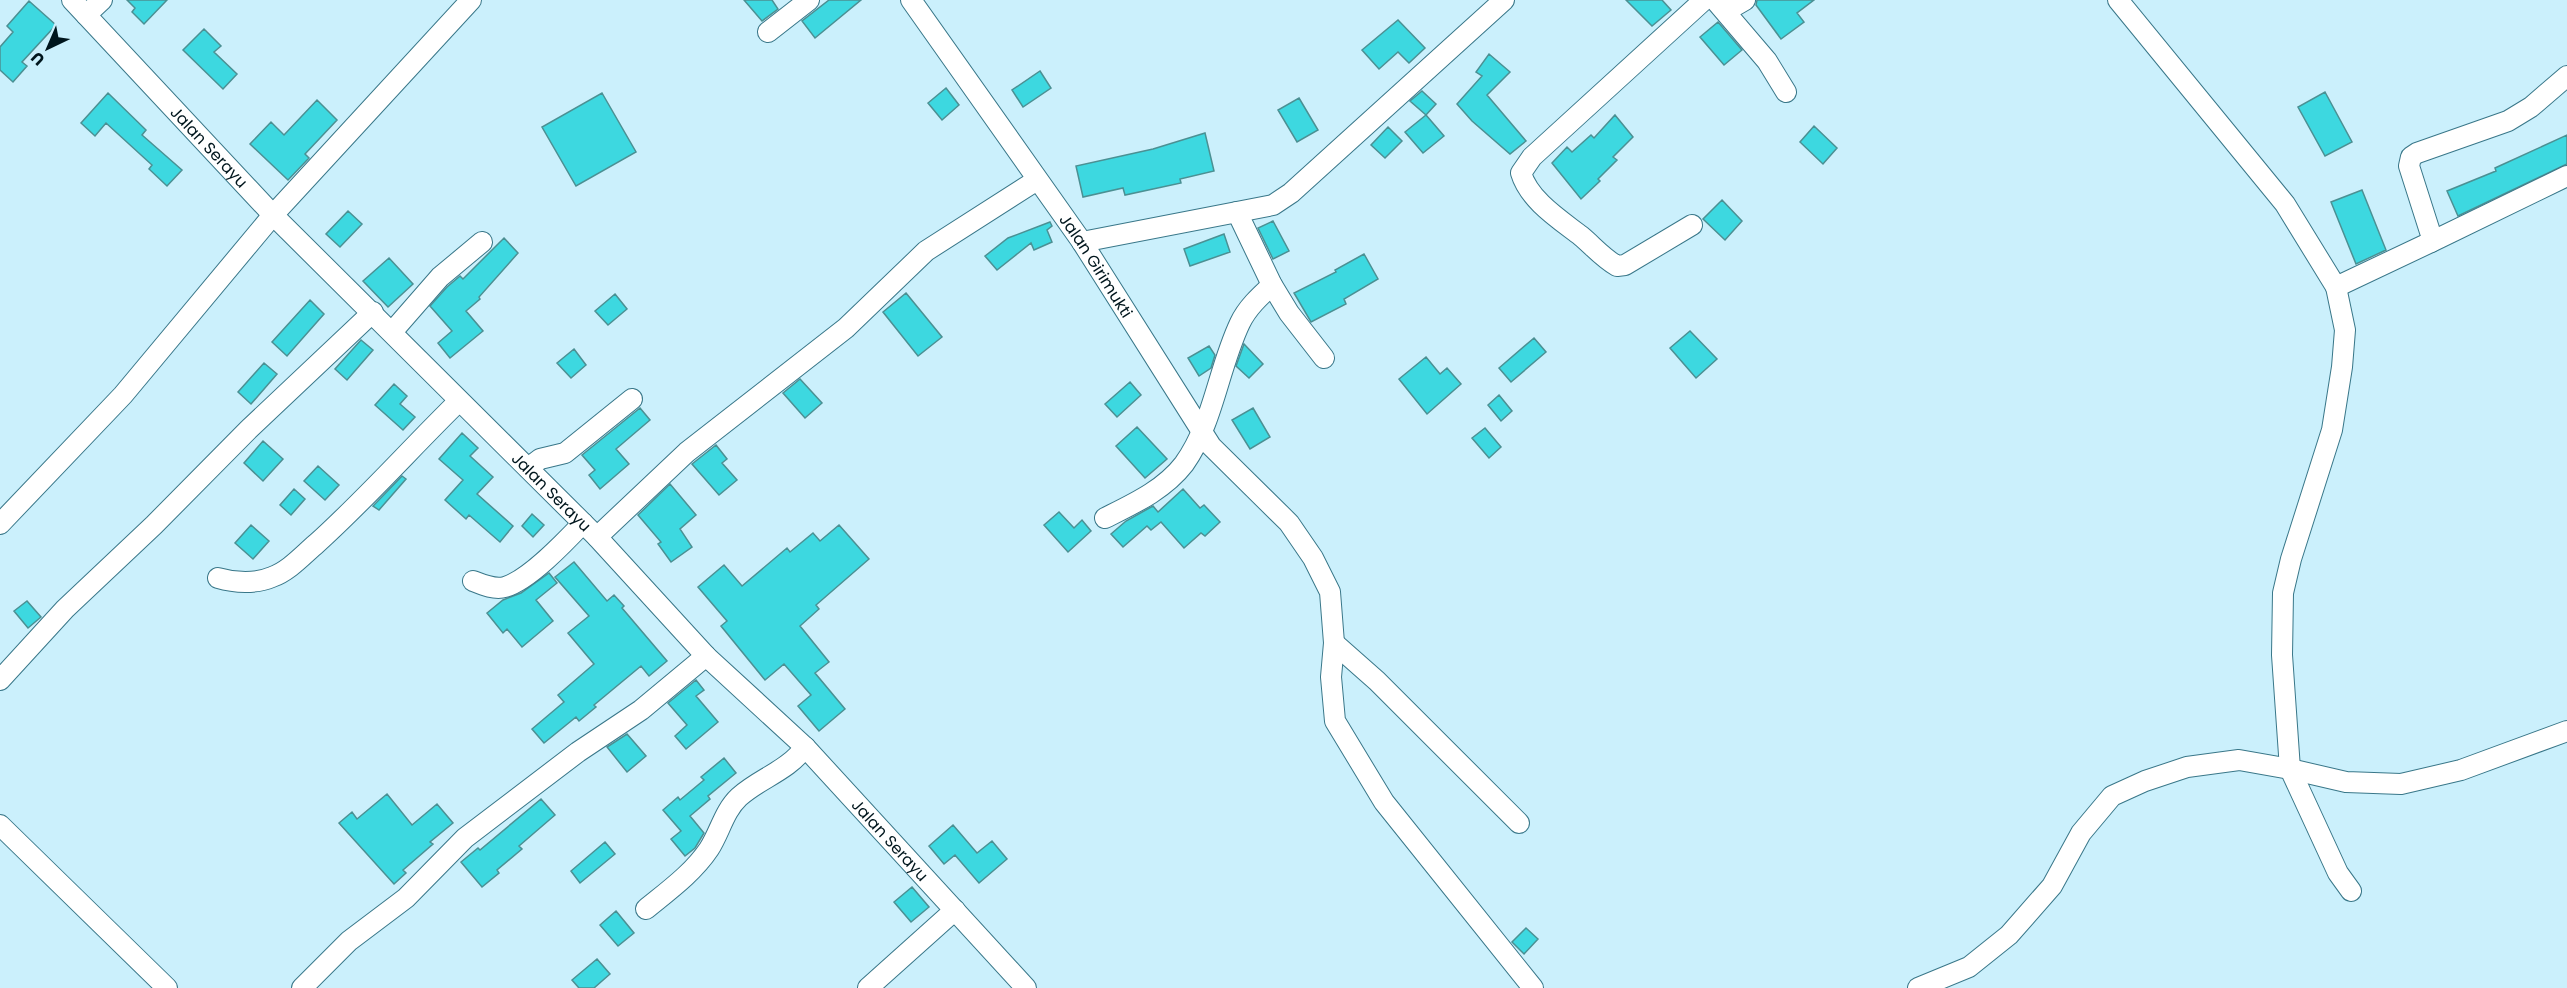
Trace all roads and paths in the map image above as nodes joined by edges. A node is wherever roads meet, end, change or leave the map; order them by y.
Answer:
1 (72, 0) edge
2 (102, 0) edge
3 (471, 0) edge
4 (809, 0) edge
5 (911, 0) edge
6 (1504, 0) edge
7 (1704, 0) edge
8 (1744, 0) edge
9 (2118, 0) edge
10 (1720, 6) edge
11 (86, 15) junction
12 (768, 32) dead end
13 (2567, 76) edge
14 (1786, 92) dead end
15 (2567, 176) edge
16 (1037, 180) junction
17 (1238, 212) junction
18 (273, 215) junction
19 (1692, 225) dead end
20 (482, 242) dead end
21 (1082, 242) junction
22 (2431, 242) junction
23 (1272, 285) junction
24 (2336, 286) junction
25 (373, 312) junction
26 (392, 332) junction
27 (1324, 358) dead end
28 (632, 399) dead end
29 (459, 401) junction
30 (1203, 433) junction
31 (528, 468) junction
32 (1105, 518) dead end
33 (0, 524) edge
34 (590, 530) junction
35 (218, 578) dead end
36 (473, 581) dead end
37 (1335, 643) junction
38 (706, 656) junction
39 (0, 680) edge
40 (2567, 731) edge
41 (805, 747) junction
42 (2290, 769) junction
43 (1519, 824) dead end
44 (0, 825) edge
45 (2351, 891) dead end
46 (646, 909) dead end
47 (954, 910) junction
48 (167, 988) edge
49 (302, 988) edge
50 (868, 988) edge
51 (1026, 988) edge
52 (1533, 988) edge
53 (1918, 988) edge

1 - 11 street, Jalan Serayu
2 - 11 street
3 - 18 street
4 - 12 street
5 - 16 street, Jalan Girimukti
6 - 17 street
7 - 19 street
8 - 10 street
9 - 24 street
10 - 14 street
11 - 18 street, Jalan Serayu
13 - 22 street
15 - 22 street
16 - 21 street, Jalan Girimukti
16 - 34 street
17 - 21 street
17 - 23 street
18 - 25 street, Jalan Serayu
18 - 33 street
20 - 26 street
21 - 30 street, Jalan Girimukti
22 - 24 street
23 - 27 street
23 - 30 street
24 - 42 street
25 - 26 street, Jalan Serayu
25 - 39 street
26 - 29 street, Jalan Serayu
28 - 31 street
29 - 31 street, Jalan Serayu
29 - 35 street
30 - 32 street
30 - 37 street, Jalan Girimukti
31 - 34 street, Jalan Serayu
34 - 36 street
34 - 38 street, Jalan Serayu
37 - 43 street
37 - 52 street, Jalan Girimukti
38 - 41 street, Jalan Serayu
38 - 49 street
40 - 42 street
41 - 46 street
41 - 47 street, Jalan Serayu
42 - 45 street
42 - 53 street
44 - 48 street
47 - 50 street
47 - 51 street, Jalan Serayu

